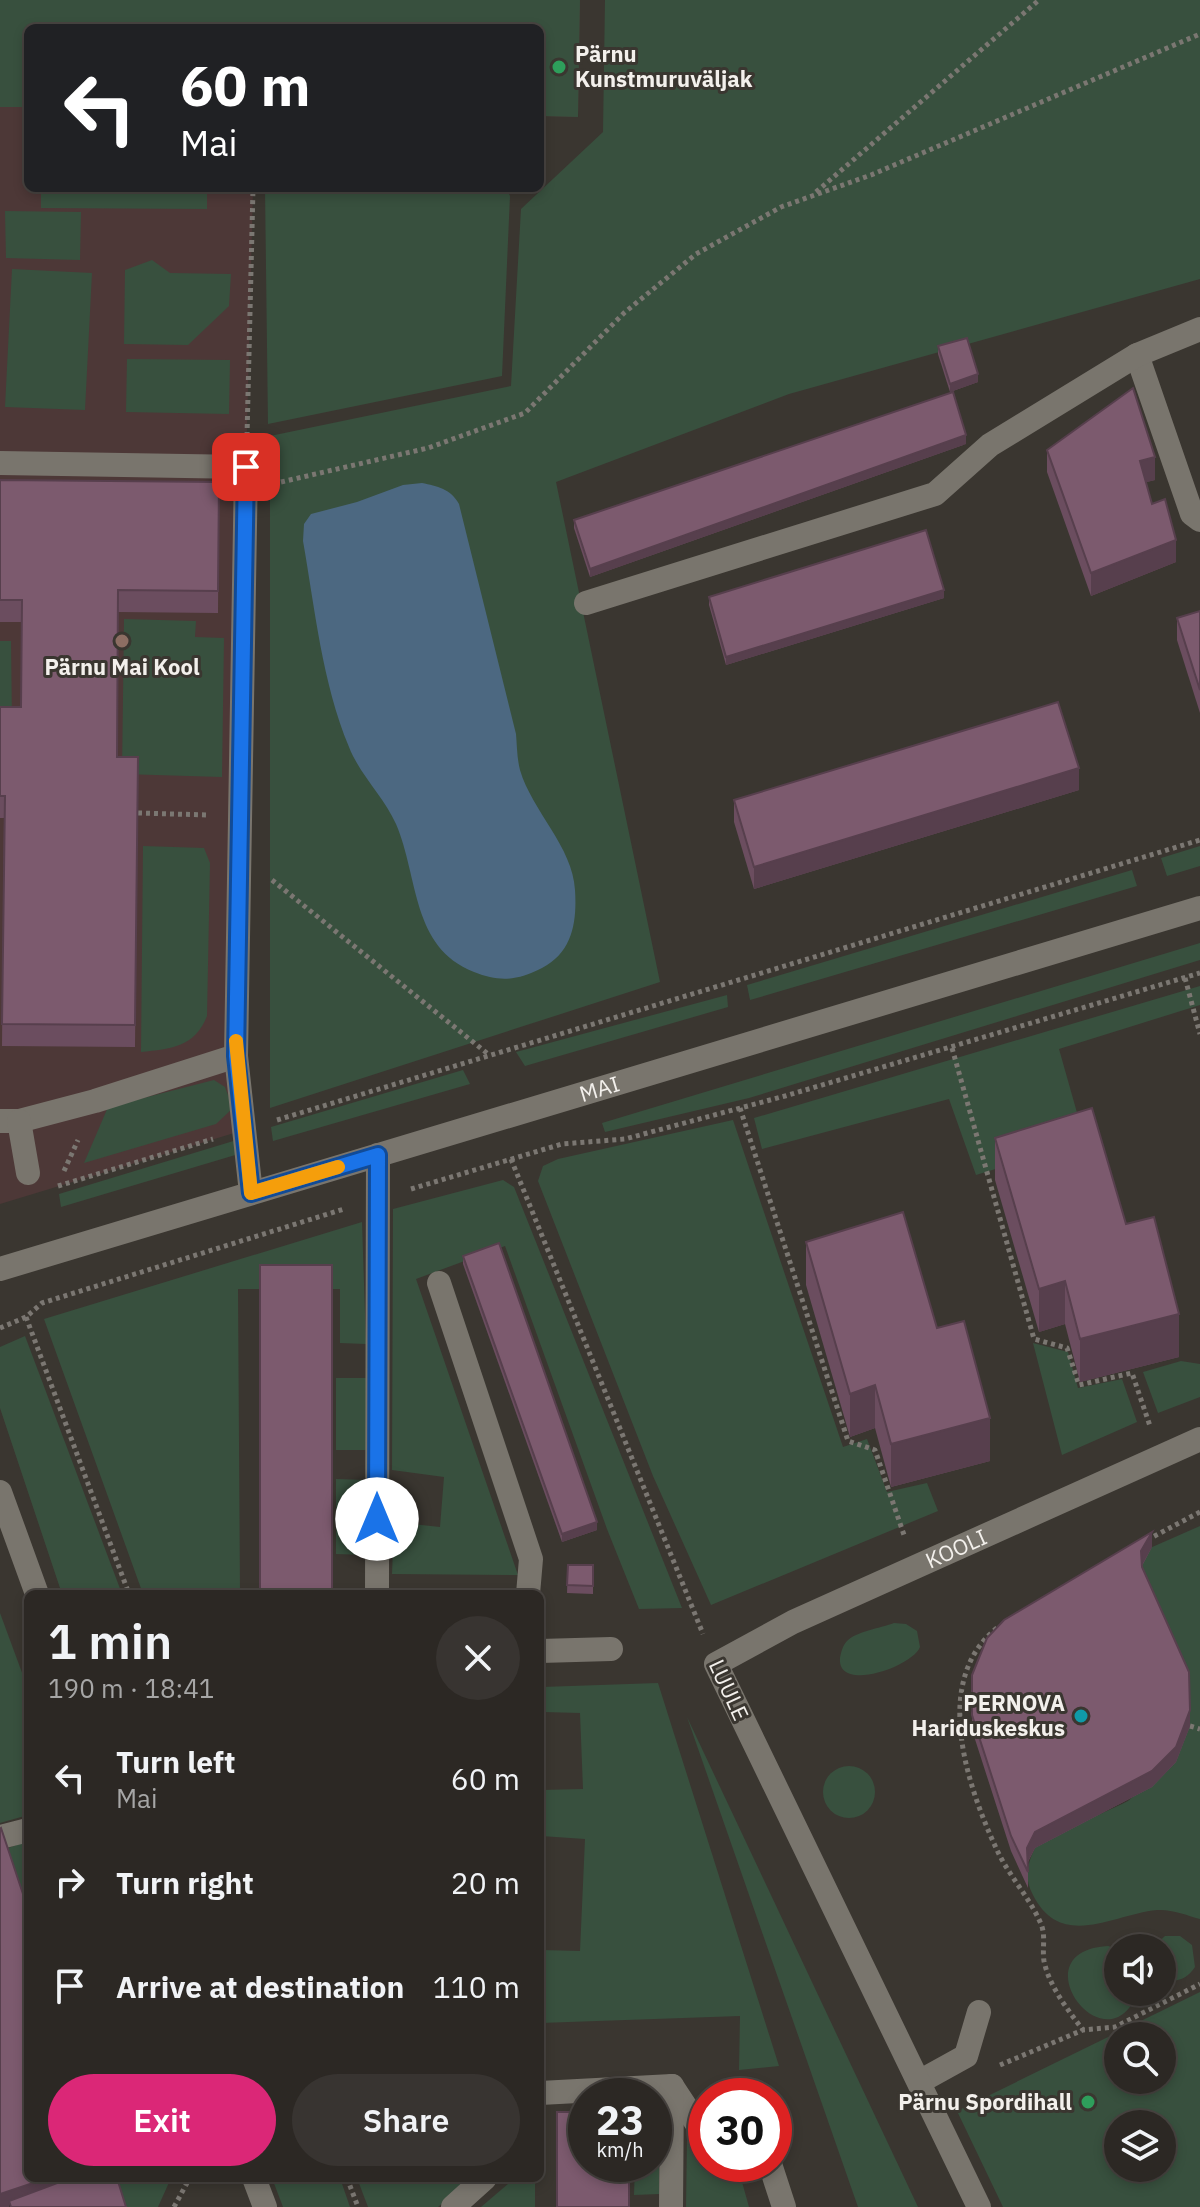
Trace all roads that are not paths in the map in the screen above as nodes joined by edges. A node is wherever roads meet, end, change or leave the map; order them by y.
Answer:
1 (1200, 329) edge
2 (1137, 355) junction
3 (0, 463) edge
4 (1200, 520) edge
5 (586, 603) dead end
6 (1200, 908) edge
7 (236, 1056) junction
8 (10, 1121) edge
9 (378, 1155) junction
10 (28, 1173) dead end
11 (251, 1193) junction
12 (0, 1269) edge
13 (439, 1283) dead end
14 (1200, 1439) edge
15 (0, 1492) edge
16 (10, 1545) edge
17 (35, 1590) edge
18 (377, 1590) edge
19 (528, 1590) edge
20 (611, 1649) dead end
21 (544, 1651) edge
22 (716, 1664) joint
23 (24, 1831) edge
24 (0, 1837) edge
25 (979, 2012) dead end
26 (919, 2082) junction
27 (672, 2086) edge
28 (568, 2092) edge
29 (544, 2093) edge
30 (688, 2110) edge
31 (256, 2182) edge
32 (481, 2182) edge
33 (671, 2182) edge
34 (776, 2182) edge
35 (265, 2207) edge
36 (453, 2207) edge
37 (671, 2207) edge
38 (784, 2207) edge
39 (979, 2207) edge

1 - 2 street
2 - 4 street
2 - 5 street
3 - 7 street
6 - 9 street, MAI
7 - 8 street
7 - 11 street
8 - 10 street
9 - 11 street, MAI
9 - 18 street
11 - 12 street, MAI
13 - 19 street
14 - 22 street, KOOLI
15 - 16 street
16 - 17 street
20 - 21 street
22 - 26 street, LUULE
23 - 24 street
25 - 26 street
26 - 39 street, LUULE
27 - 30 street
28 - 29 street
31 - 35 street
32 - 36 street
33 - 37 street
34 - 38 street

